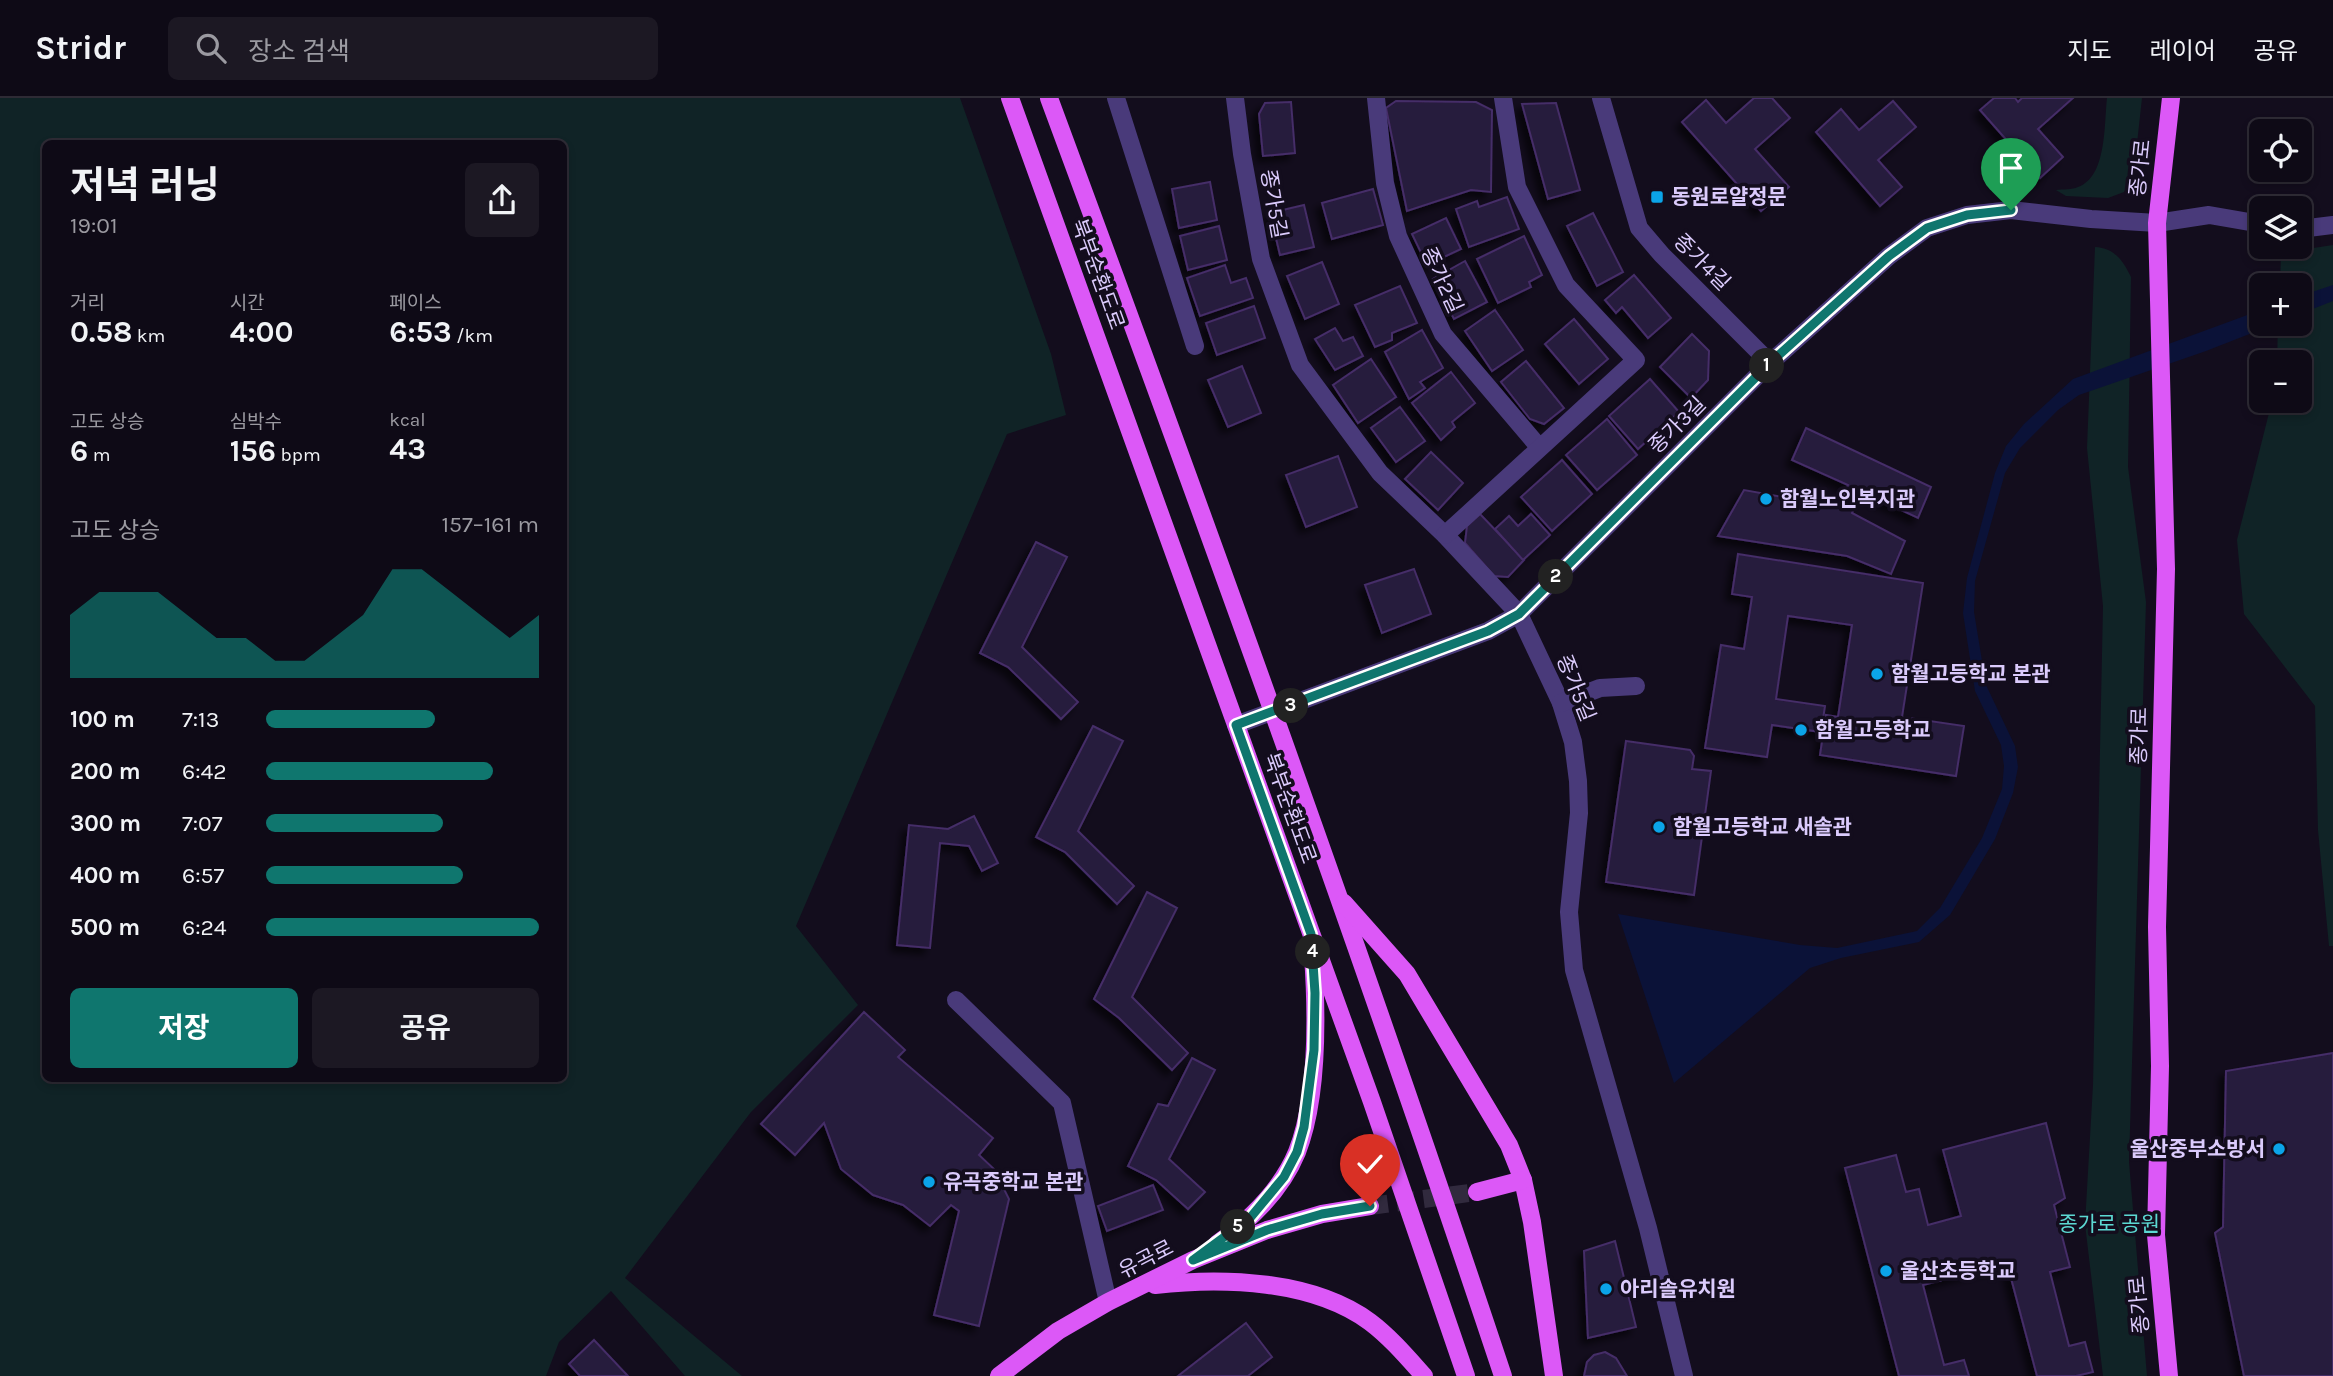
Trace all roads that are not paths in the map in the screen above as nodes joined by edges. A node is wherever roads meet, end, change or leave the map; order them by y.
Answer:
1 (1010, 98) edge
2 (1049, 98) edge
3 (1116, 98) edge
4 (1235, 98) edge
5 (1376, 98) edge
6 (1503, 98) edge
7 (1601, 98) edge
8 (2171, 98) edge
9 (2249, 222) edge
10 (2157, 223) junction
11 (2333, 225) edge
12 (2312, 228) edge
13 (1195, 346) dead end
14 (1770, 363) junction
15 (1539, 447) junction
16 (1445, 535) junction
17 (1519, 614) junction
18 (1636, 686) dead end
19 (1561, 703) junction
20 (1273, 712) junction
21 (1236, 725) junction
22 (1337, 895) junction
23 (1311, 934) junction
24 (956, 1000) dead end
25 (1523, 1180) junction
26 (1477, 1192) tunnel mouth
27 (1370, 1206) tunnel mouth
28 (1193, 1260) junction
29 (1144, 1286) junction
30 (1108, 1302) junction
31 (999, 1376) edge
32 (1423, 1376) edge
33 (1466, 1376) edge
34 (1503, 1376) edge
35 (1554, 1376) edge
36 (1684, 1376) edge
37 (2169, 1376) edge

1 - 21 main road, 북부순환도로
2 - 20 main road, 북부순환도로
3 - 13 street
4 - 16 street, 종가5길
5 - 15 street, 종가2길
6 - 15 street
7 - 14 street, 종가4길
8 - 10 main road, 종가로
9 - 10 street, 종가3길
10 - 14 street, 종가3길
10 - 37 main road, 종가로
11 - 12 street
14 - 17 street, 종가3길
15 - 16 street
16 - 17 street, 종가5길
17 - 19 street, 종가5길
17 - 20 street, 종가3길
18 - 19 street
19 - 36 street, 종가5길
20 - 21 street, 종가3길
20 - 22 main road, 북부순환도로
21 - 23 main road, 북부순환도로
22 - 25 main road
22 - 34 main road, 북부순환도로
23 - 28 main road
23 - 33 main road, 북부순환도로
24 - 30 street
25 - 26 main road
25 - 35 main road
27 - 28 main road, 유곡로
28 - 29 main road, 유곡로
29 - 30 main road, 유곡로
29 - 32 main road
30 - 31 main road, 유곡로

